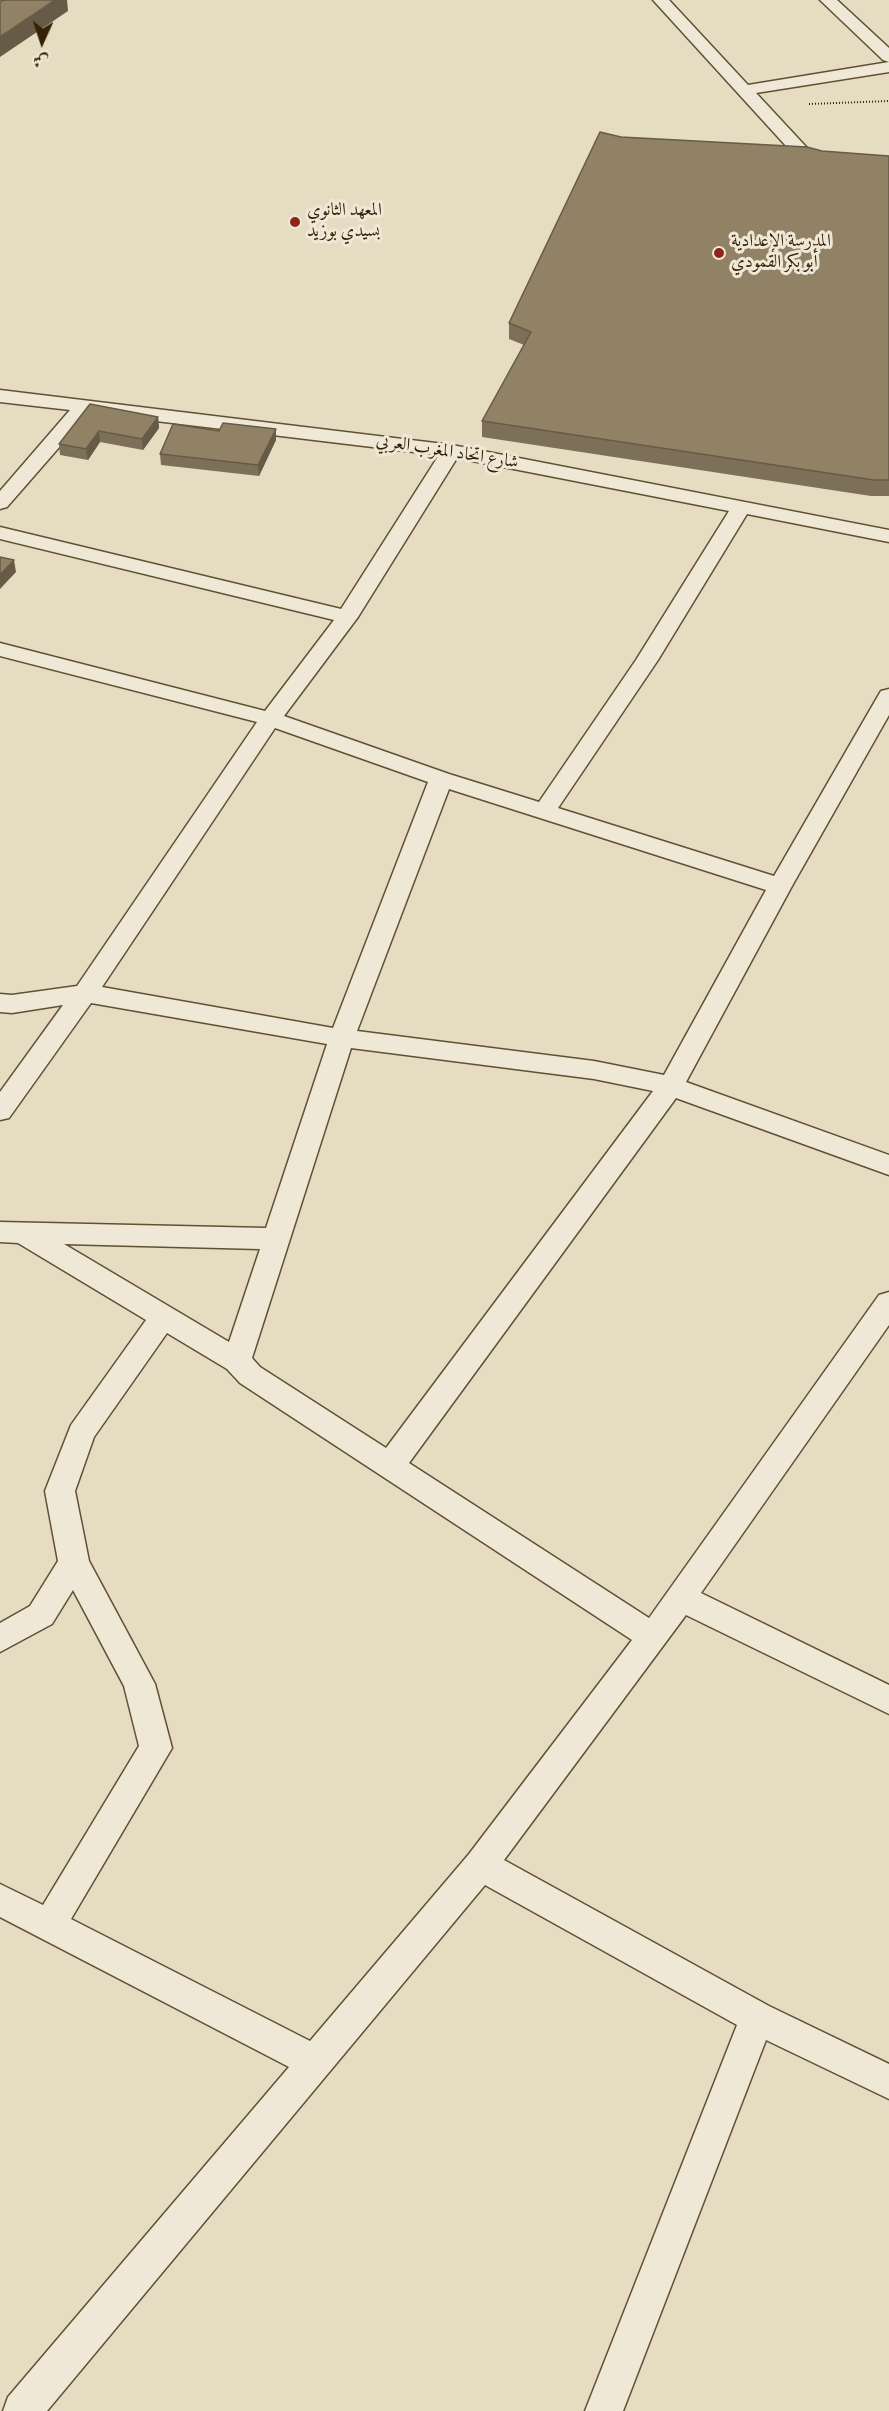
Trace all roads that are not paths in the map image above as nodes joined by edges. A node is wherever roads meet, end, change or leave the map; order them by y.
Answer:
1 (661, 0) edge
2 (828, 0) edge
3 (889, 57) edge
4 (889, 67) edge
5 (746, 90) junction
6 (889, 164) edge
7 (0, 396) edge
8 (84, 406) junction
9 (452, 451) junction
10 (0, 503) edge
11 (742, 506) junction
12 (0, 533) edge
13 (889, 536) edge
14 (348, 617) junction
15 (3, 654) edge
16 (889, 696) edge
17 (270, 719) junction
18 (441, 779) junction
19 (544, 812) junction
20 (780, 885) junction
21 (85, 993) junction
22 (0, 1003) edge
23 (342, 1038) junction
24 (671, 1086) junction
25 (0, 1111) edge
26 (889, 1165) edge
27 (11, 1232) edge
28 (276, 1239) junction
29 (889, 1303) edge
30 (163, 1317) junction
31 (237, 1361) junction
32 (390, 1466) junction
33 (74, 1562) junction
34 (681, 1598) junction
35 (653, 1637) junction
36 (0, 1639) edge
37 (889, 1700) edge
38 (481, 1865) junction
39 (0, 1900) edge
40 (49, 1925) junction
41 (757, 2018) junction
42 (315, 2062) junction
43 (889, 2082) edge
44 (22, 2411) edge
45 (604, 2411) edge

1 - 5 street
2 - 3 street
4 - 5 street
5 - 6 street
7 - 8 street, شارع اتحاد المغرب العربي
8 - 9 street, شارع اتحاد المغرب العربي
8 - 10 street
9 - 11 street, شارع اتحاد المغرب العربي
9 - 14 street
11 - 13 street, شارع اتحاد المغرب العربي
11 - 19 street
12 - 14 street
14 - 17 street
15 - 17 street
16 - 20 street
17 - 18 street
17 - 21 street
18 - 19 street
18 - 23 street
19 - 20 street
20 - 24 street
21 - 22 street
21 - 23 street
21 - 25 street
23 - 24 street
23 - 28 street
24 - 26 street
24 - 32 street
27 - 28 street
27 - 30 street
28 - 31 street
29 - 34 street
30 - 31 street
30 - 33 street
31 - 32 street
32 - 35 street
33 - 36 street
33 - 40 street
34 - 35 street
34 - 37 street
35 - 38 street
38 - 41 street
38 - 42 street
39 - 40 street
40 - 42 street
41 - 43 street
41 - 45 street
42 - 44 street

